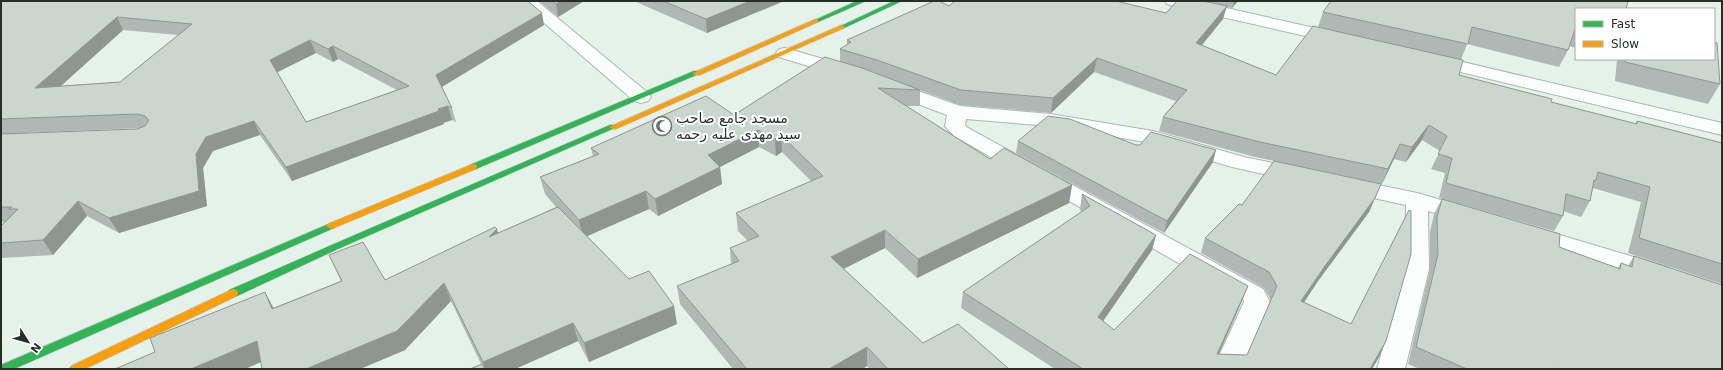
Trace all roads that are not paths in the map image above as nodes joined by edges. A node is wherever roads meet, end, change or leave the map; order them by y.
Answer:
1 (527, 1) edge
2 (863, 1) edge
3 (899, 1) edge
4 (1174, 1) edge
5 (1356, 42) edge
6 (784, 53) junction
7 (1416, 56) edge
8 (641, 97) junction
9 (957, 112) junction
10 (1722, 129) edge
11 (1417, 200) junction
12 (1485, 221) edge
13 (1515, 230) edge
14 (1679, 280) edge
15 (3, 369) edge
16 (75, 369) edge
17 (1227, 369) edge
18 (1392, 369) edge

1 - 8 street
2 - 8 main road
3 - 6 main road
4 - 5 street
6 - 9 street
6 - 16 main road
7 - 10 street
8 - 15 main road
9 - 11 street
9 - 17 street
11 - 12 street
11 - 18 street
13 - 14 street

